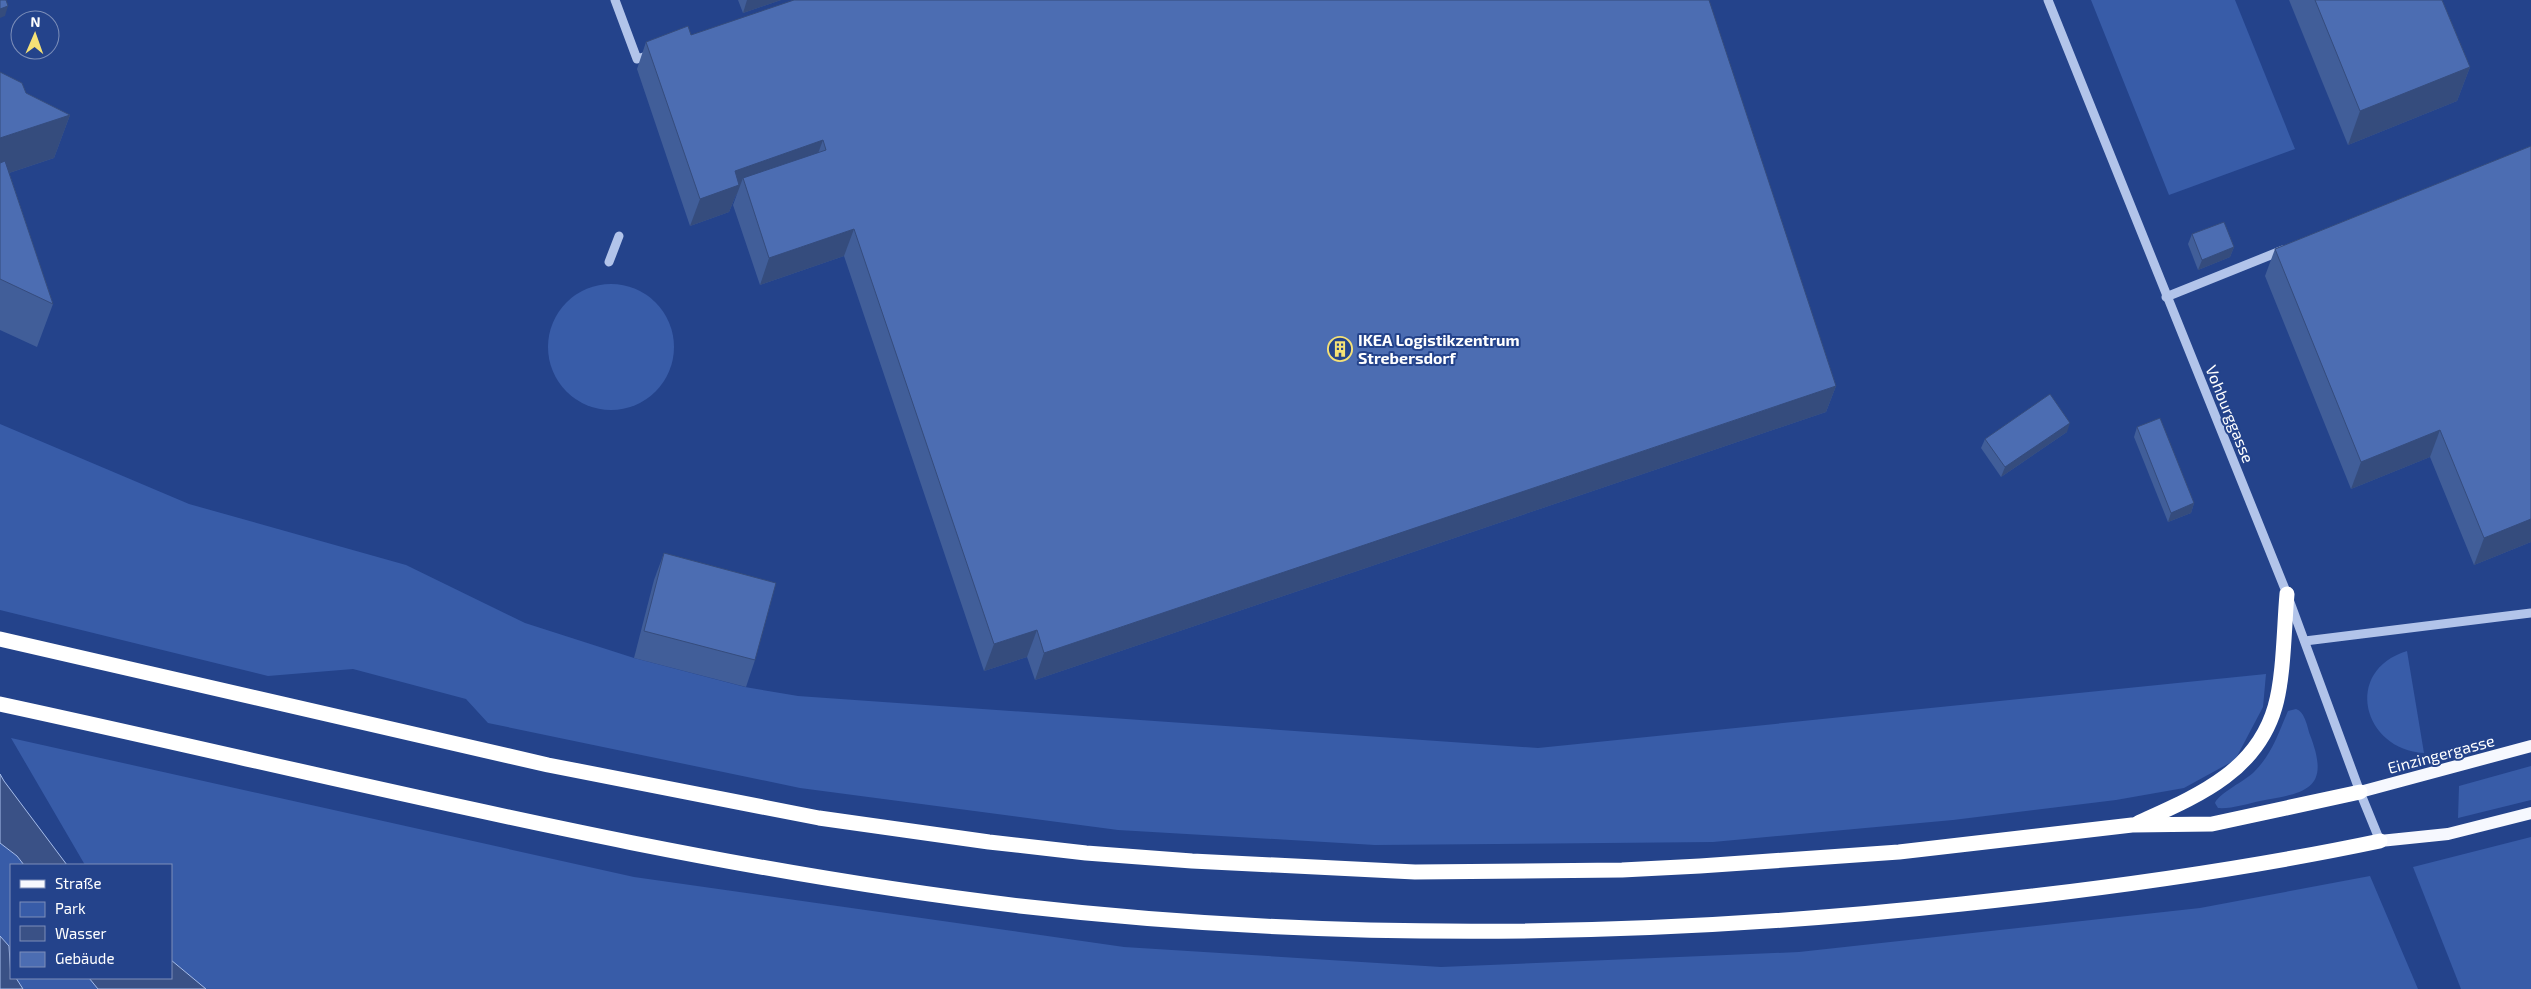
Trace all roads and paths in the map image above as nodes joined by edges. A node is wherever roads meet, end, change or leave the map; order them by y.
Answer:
1 (615, 0) edge
2 (2048, 0) edge
3 (662, 51) edge
4 (619, 236) dead end
5 (2291, 247) edge
6 (609, 262) dead end
7 (2166, 297) junction
8 (2287, 594) junction
9 (2531, 613) edge
10 (0, 639) edge
11 (2305, 641) junction
12 (1, 705) edge
13 (2531, 746) edge
14 (2360, 792) junction
15 (2531, 812) edge
16 (2132, 825) junction
17 (2380, 842) junction

1 - 3 street
2 - 7 street, Vohburggasse
4 - 6 street
5 - 7 street
7 - 8 street, Vohburggasse
8 - 11 street, Vohburggasse
8 - 16 highway
9 - 11 street
10 - 16 highway
11 - 14 street, Vohburggasse
12 - 17 highway
13 - 14 main road, Einzingergasse
14 - 16 highway
14 - 17 street, Vohburggasse
15 - 17 main road

